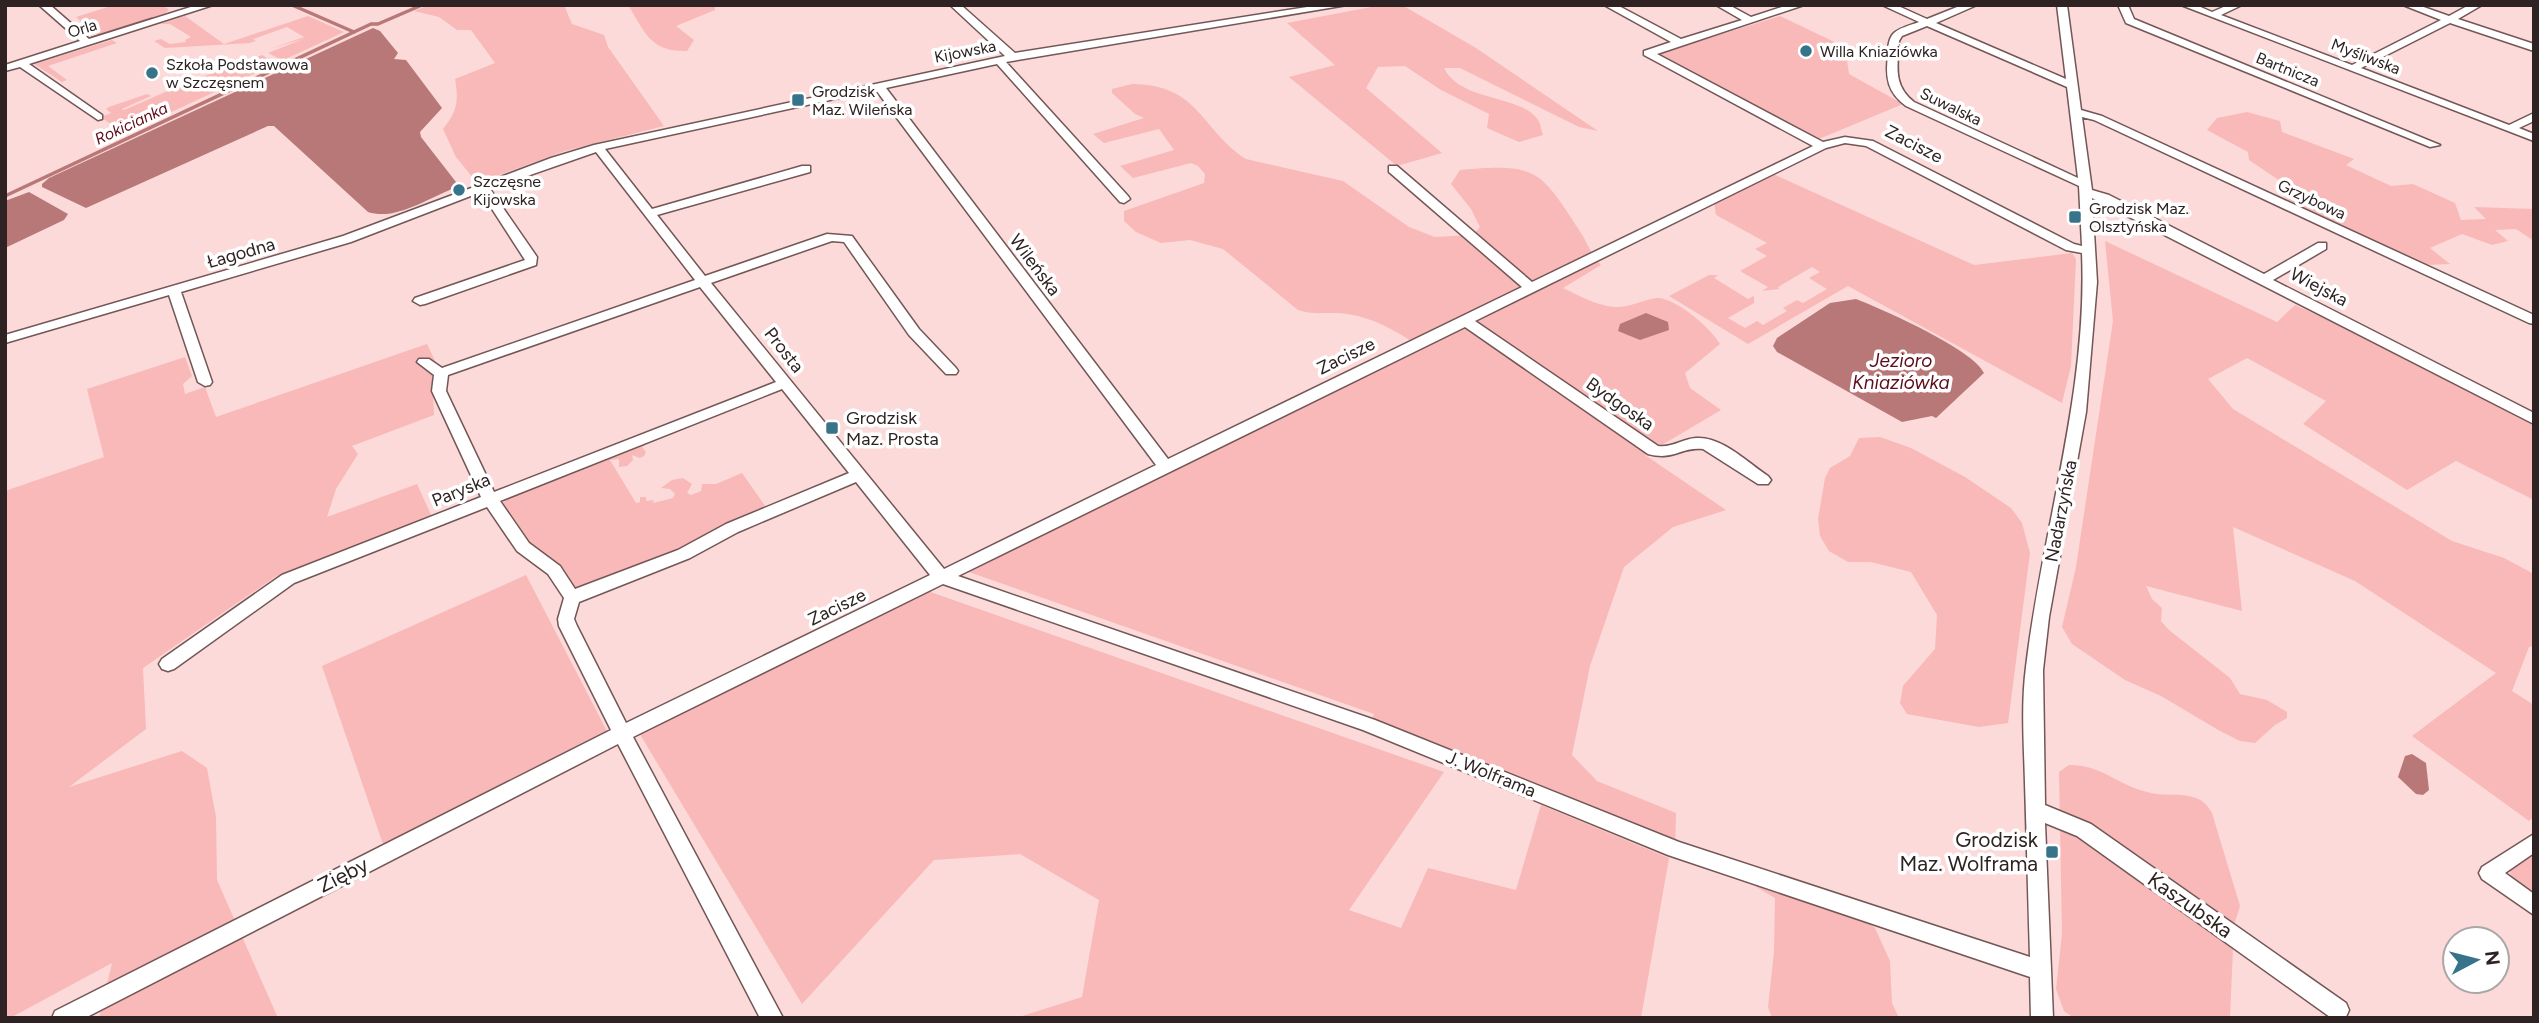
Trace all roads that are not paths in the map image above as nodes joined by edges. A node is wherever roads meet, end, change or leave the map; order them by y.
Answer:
1 (44, 5) edge
2 (208, 5) edge
3 (956, 5) edge
4 (1342, 5) edge
5 (1630, 5) edge
6 (1721, 5) edge
7 (1800, 5) edge
8 (1887, 5) edge
9 (1972, 5) edge
10 (2062, 5) edge
11 (2123, 5) edge
12 (2186, 5) edge
13 (2237, 5) edge
14 (2408, 5) edge
15 (2477, 5) edge
16 (1612, 7) edge
17 (2213, 15) junction
18 (1751, 20) junction
19 (2450, 20) junction
20 (1927, 22) junction
21 (88, 43) junction
22 (1680, 43) junction
23 (2534, 48) edge
24 (1013, 57) junction
25 (999, 60) junction
26 (21, 63) junction
27 (5, 68) edge
28 (2354, 68) junction
29 (878, 85) junction
30 (2071, 85) junction
31 (2075, 112) junction
32 (2534, 116) edge
33 (98, 117) dead end
34 (2510, 130) junction
35 (2534, 138) edge
36 (2434, 145) dead end
37 (598, 146) junction
38 (1822, 146) junction
39 (806, 169) dead end
40 (1394, 169) dead end
41 (482, 187) junction
42 (2085, 188) junction
43 (1124, 199) dead end
44 (651, 213) junction
45 (2322, 246) dead end
46 (2090, 251) junction
47 (2265, 279) junction
48 (704, 281) junction
49 (1531, 288) junction
50 (174, 291) junction
51 (420, 301) dead end
52 (1464, 320) junction
53 (2534, 320) edge
54 (5, 339) edge
55 (424, 362) dead end
56 (951, 371) dead end
57 (441, 373) junction
58 (205, 382) dead end
59 (785, 383) junction
60 (2534, 419) edge
61 (1165, 466) junction
62 (859, 475) junction
63 (1763, 480) dead end
64 (489, 499) junction
65 (942, 577) junction
66 (572, 598) junction
67 (168, 664) dead end
68 (623, 733) junction
69 (2036, 810) junction
70 (2534, 842) edge
71 (2534, 906) edge
72 (2041, 971) junction
73 (2338, 1010) dead end
74 (63, 1018) edge
75 (772, 1018) edge
76 (2042, 1018) edge

1 - 21 street
2 - 21 street, Orla
3 - 24 street
4 - 24 street, Kijowska
5 - 16 street
6 - 18 street
7 - 18 street
8 - 20 street
9 - 20 street, Suwalska
10 - 30 street, Nadarzyńska
11 - 36 street, Bartnicza
12 - 17 street, Myśliwska
13 - 17 street
14 - 19 street
15 - 19 street
16 - 22 street
17 - 28 street, Myśliwska
18 - 22 street
19 - 23 street
19 - 28 street
20 - 30 street
20 - 42 street, Suwalska
21 - 26 street, Orla
22 - 38 street
24 - 25 street, Kijowska
25 - 29 street, Kijowska
25 - 43 street
26 - 27 street, Orla
26 - 33 street
28 - 34 street, Myśliwska
29 - 37 street, Kijowska
29 - 61 street, Wileńska
30 - 31 street, Nadarzyńska
31 - 42 street, Nadarzyńska
31 - 53 street, Grzybowa
32 - 34 street
34 - 35 street, Myśliwska
37 - 41 street, Łagodna
37 - 44 street, Prosta
38 - 46 street, Zacisze
38 - 49 street, Zacisze
39 - 44 street
40 - 49 street
41 - 50 street, Łagodna
41 - 51 street
42 - 46 street, Nadarzyńska
42 - 47 street, Wiejska
44 - 48 street, Prosta
45 - 47 street
46 - 69 street, Nadarzyńska
47 - 60 street, Wiejska
48 - 56 street
48 - 57 street
48 - 59 street, Prosta
49 - 52 street, Zacisze
50 - 54 street, Łagodna
50 - 58 street
52 - 61 street, Zacisze
52 - 63 street, Bydgoska
55 - 57 street
57 - 64 street
59 - 62 street, Prosta
59 - 64 street, Paryska
61 - 65 street, Zacisze
62 - 65 street, Prosta
62 - 66 street
64 - 66 street
64 - 67 street, Paryska
65 - 68 street, Zacisze
65 - 72 street, J. Wolframa
66 - 68 street
68 - 74 street, Zięby
68 - 75 street
69 - 72 street, Nadarzyńska
69 - 73 street, Kaszubska
70 - 71 street
72 - 76 street, Nadarzyńska

